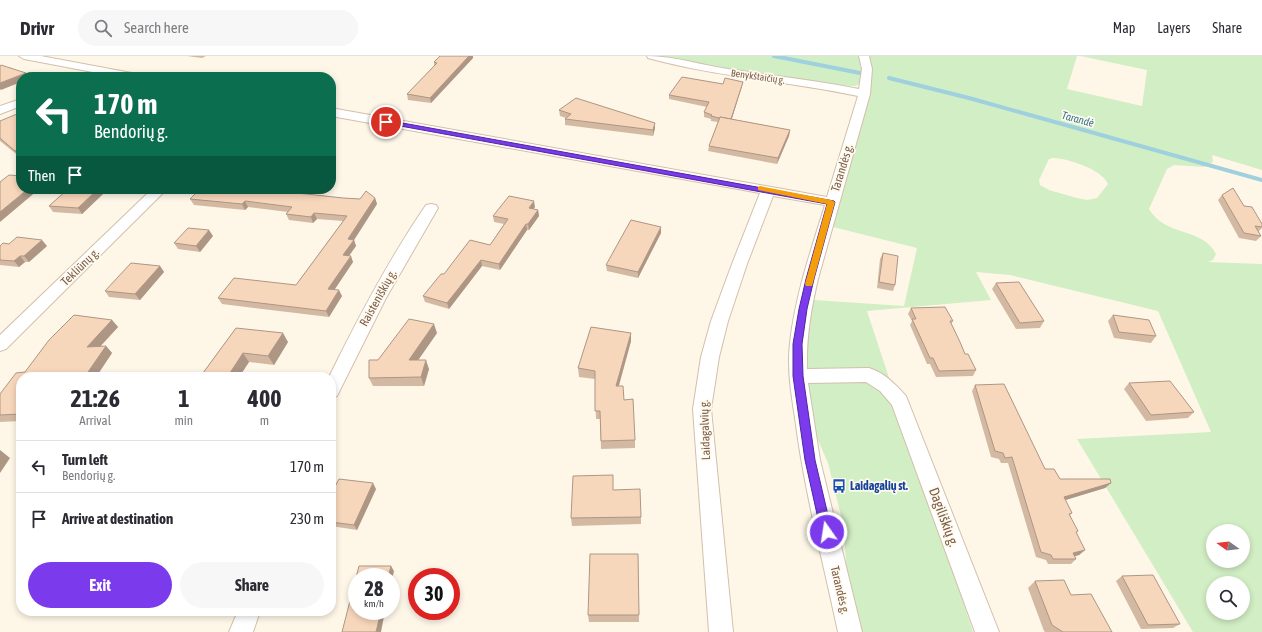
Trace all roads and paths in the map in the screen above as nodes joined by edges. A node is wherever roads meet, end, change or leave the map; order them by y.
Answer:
1 (24, 56) edge
2 (652, 56) edge
3 (864, 56) edge
4 (97, 70) junction
5 (93, 72) edge
6 (108, 72) edge
7 (864, 94) junction
8 (16, 104) edge
9 (0, 110) edge
10 (336, 113) edge
11 (768, 190) junction
12 (155, 194) edge
13 (831, 202) junction
14 (431, 208) dead end
15 (0, 345) edge
16 (798, 376) junction
17 (336, 381) edge
18 (247, 616) edge
19 (241, 632) edge
20 (720, 632) edge
21 (850, 632) edge
22 (988, 632) edge

1 - 4 street
2 - 7 street, Benykštaičių g.
3 - 7 street, Tarandės g.
4 - 5 street
4 - 6 street
7 - 13 street, Tarandės g.
8 - 9 street
10 - 11 street
11 - 13 street
11 - 20 street, Laidagalvių g.
12 - 15 street, Tekliūnų g.
13 - 16 street, Tarandės g.
14 - 17 street, Raisteniškių g.
16 - 21 street, Tarandės g.
16 - 22 street, Dagiliškių g.
18 - 19 street

